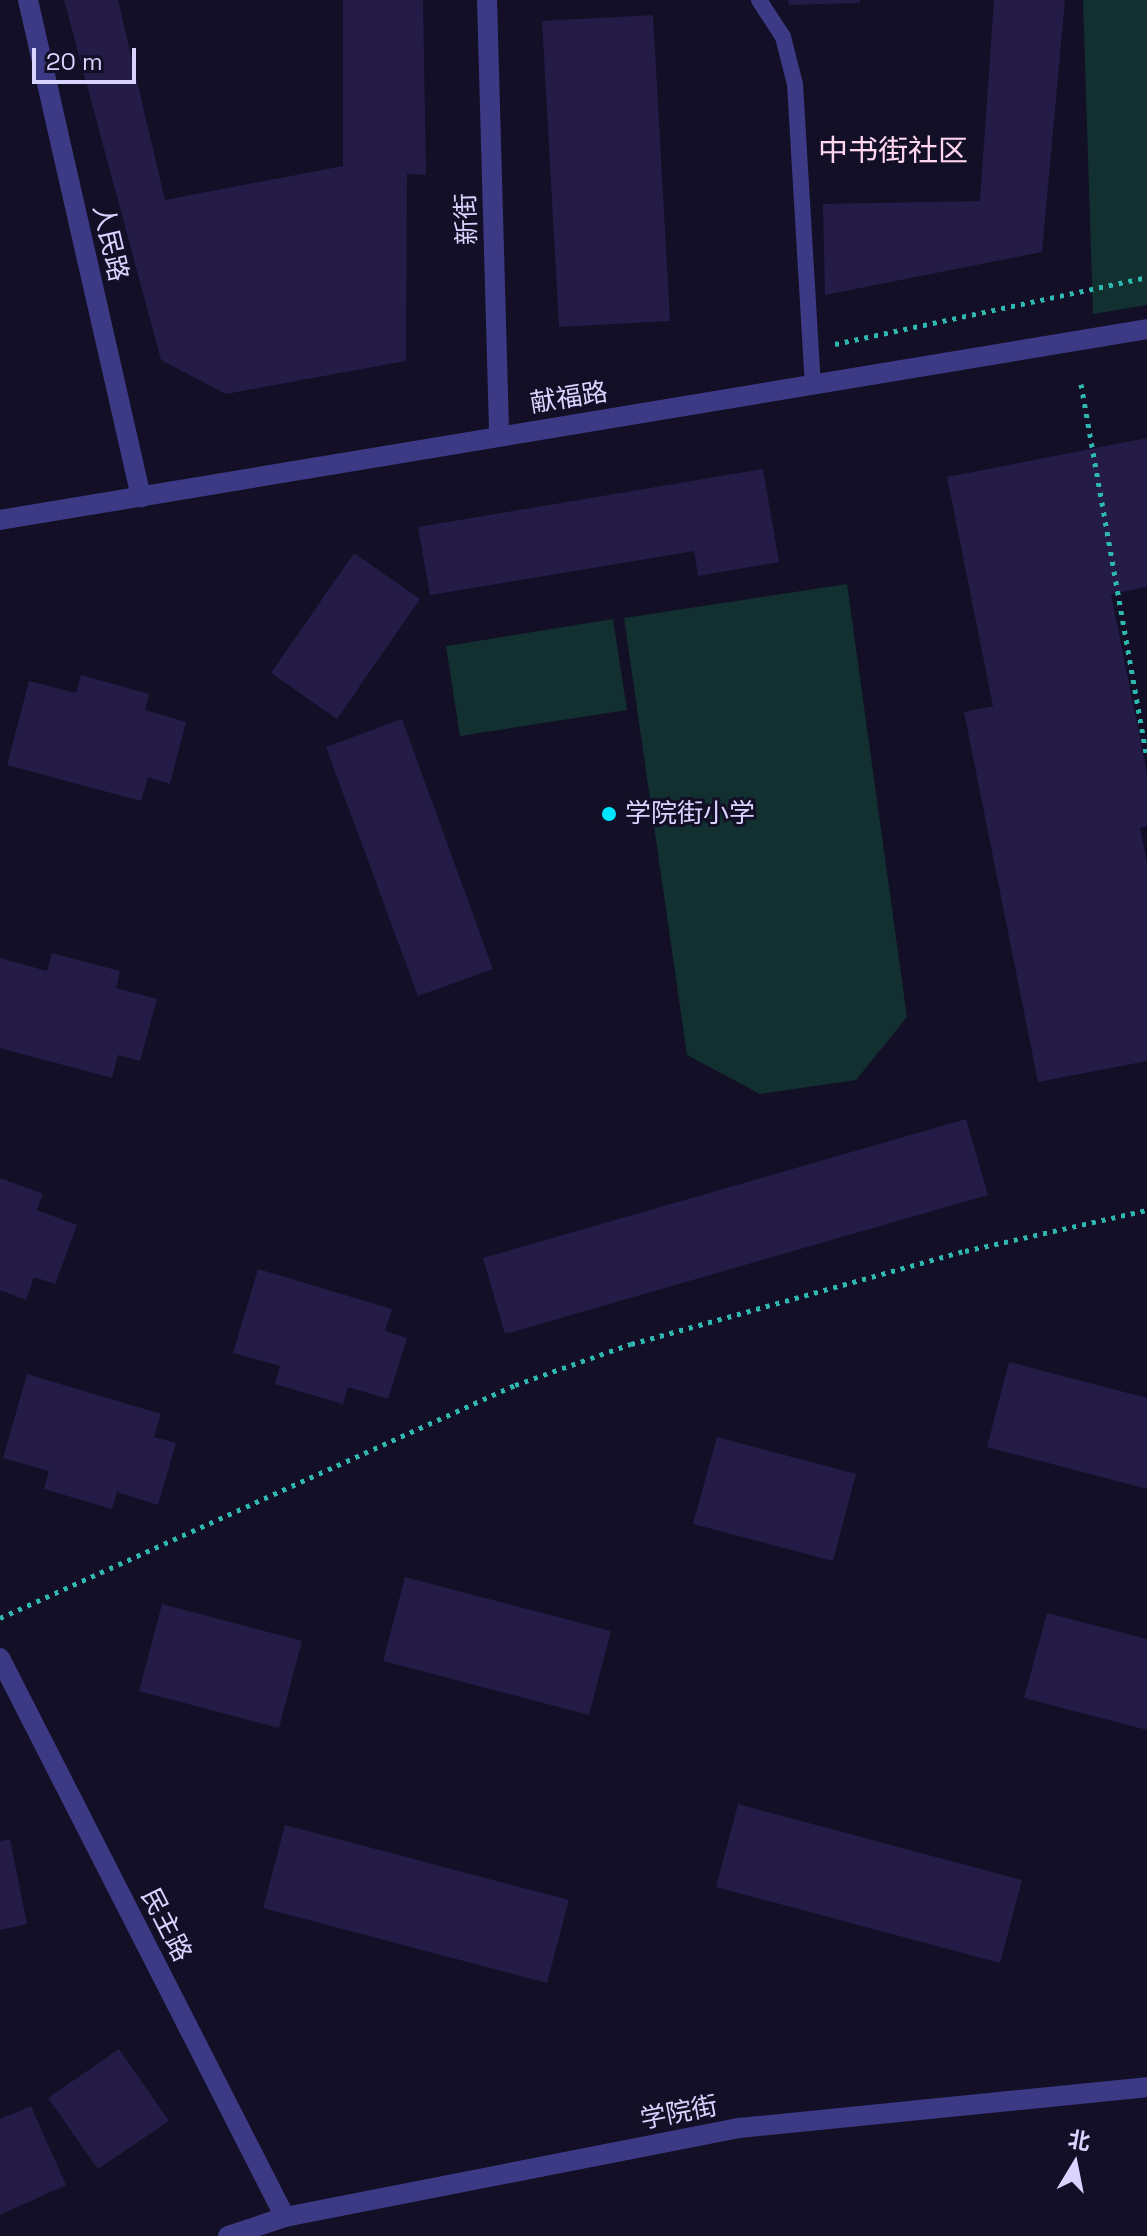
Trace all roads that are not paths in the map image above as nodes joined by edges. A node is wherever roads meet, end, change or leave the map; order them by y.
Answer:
1 (28, 0) edge
2 (487, 0) edge
3 (759, 0) edge
4 (1147, 329) edge
5 (813, 385) junction
6 (499, 436) junction
7 (141, 497) junction
8 (0, 520) edge
9 (0, 1658) edge
10 (1147, 2087) edge
11 (285, 2217) junction
12 (228, 2236) edge

1 - 7 street, 人民路
2 - 6 street, 新街
3 - 5 lane
4 - 5 street, 献福路
5 - 6 street, 献福路
6 - 7 street, 献福路
7 - 8 street, 献福路
9 - 11 street, 民主路
10 - 11 street, 学院街
11 - 12 street, 学院街

